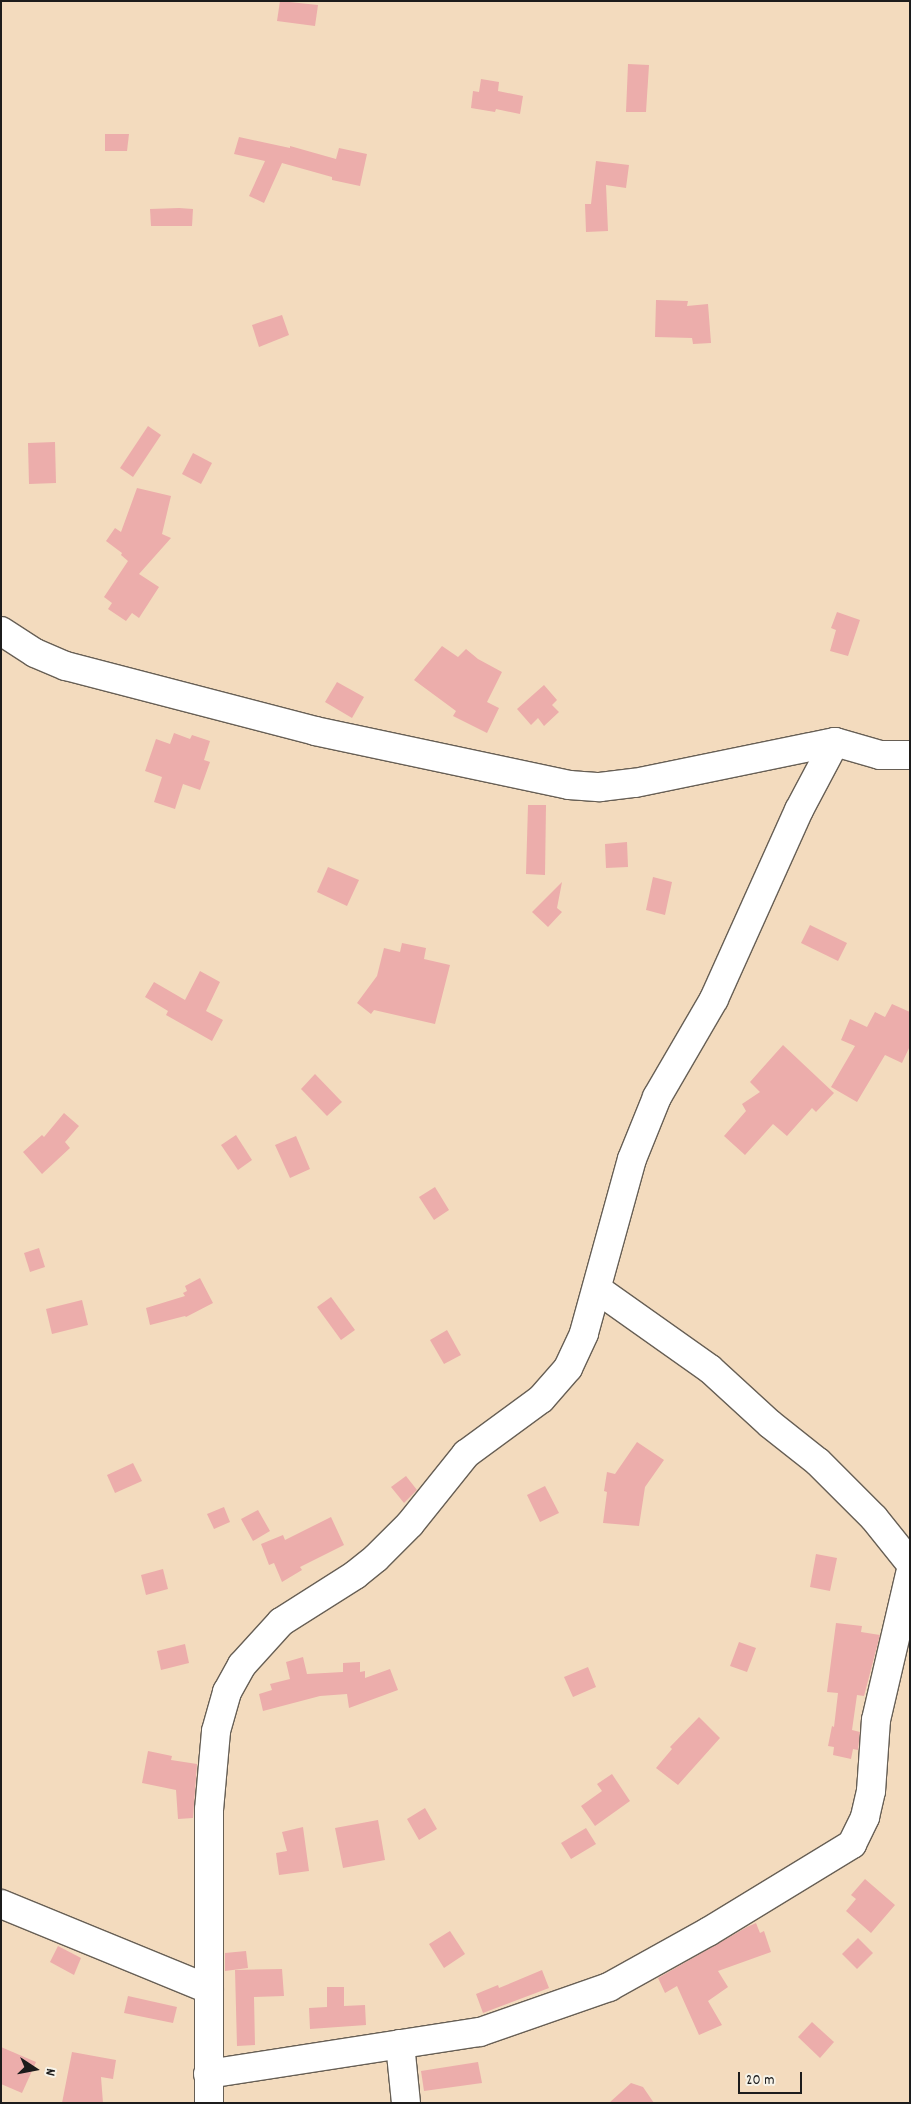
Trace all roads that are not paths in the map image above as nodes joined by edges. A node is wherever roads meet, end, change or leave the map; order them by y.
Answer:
1 (1, 631) edge
2 (835, 742) junction
3 (910, 755) edge
4 (597, 1289) junction
5 (910, 1563) edge
6 (910, 1574) edge
7 (1, 1904) edge
8 (208, 1989) junction
9 (400, 2044) junction
10 (208, 2074) junction
11 (209, 2103) edge
12 (406, 2103) edge

1 - 2 street
2 - 3 street
2 - 4 street
4 - 5 street
4 - 8 street
6 - 9 street
7 - 8 street
8 - 10 street
9 - 10 street
9 - 12 street
10 - 11 street

